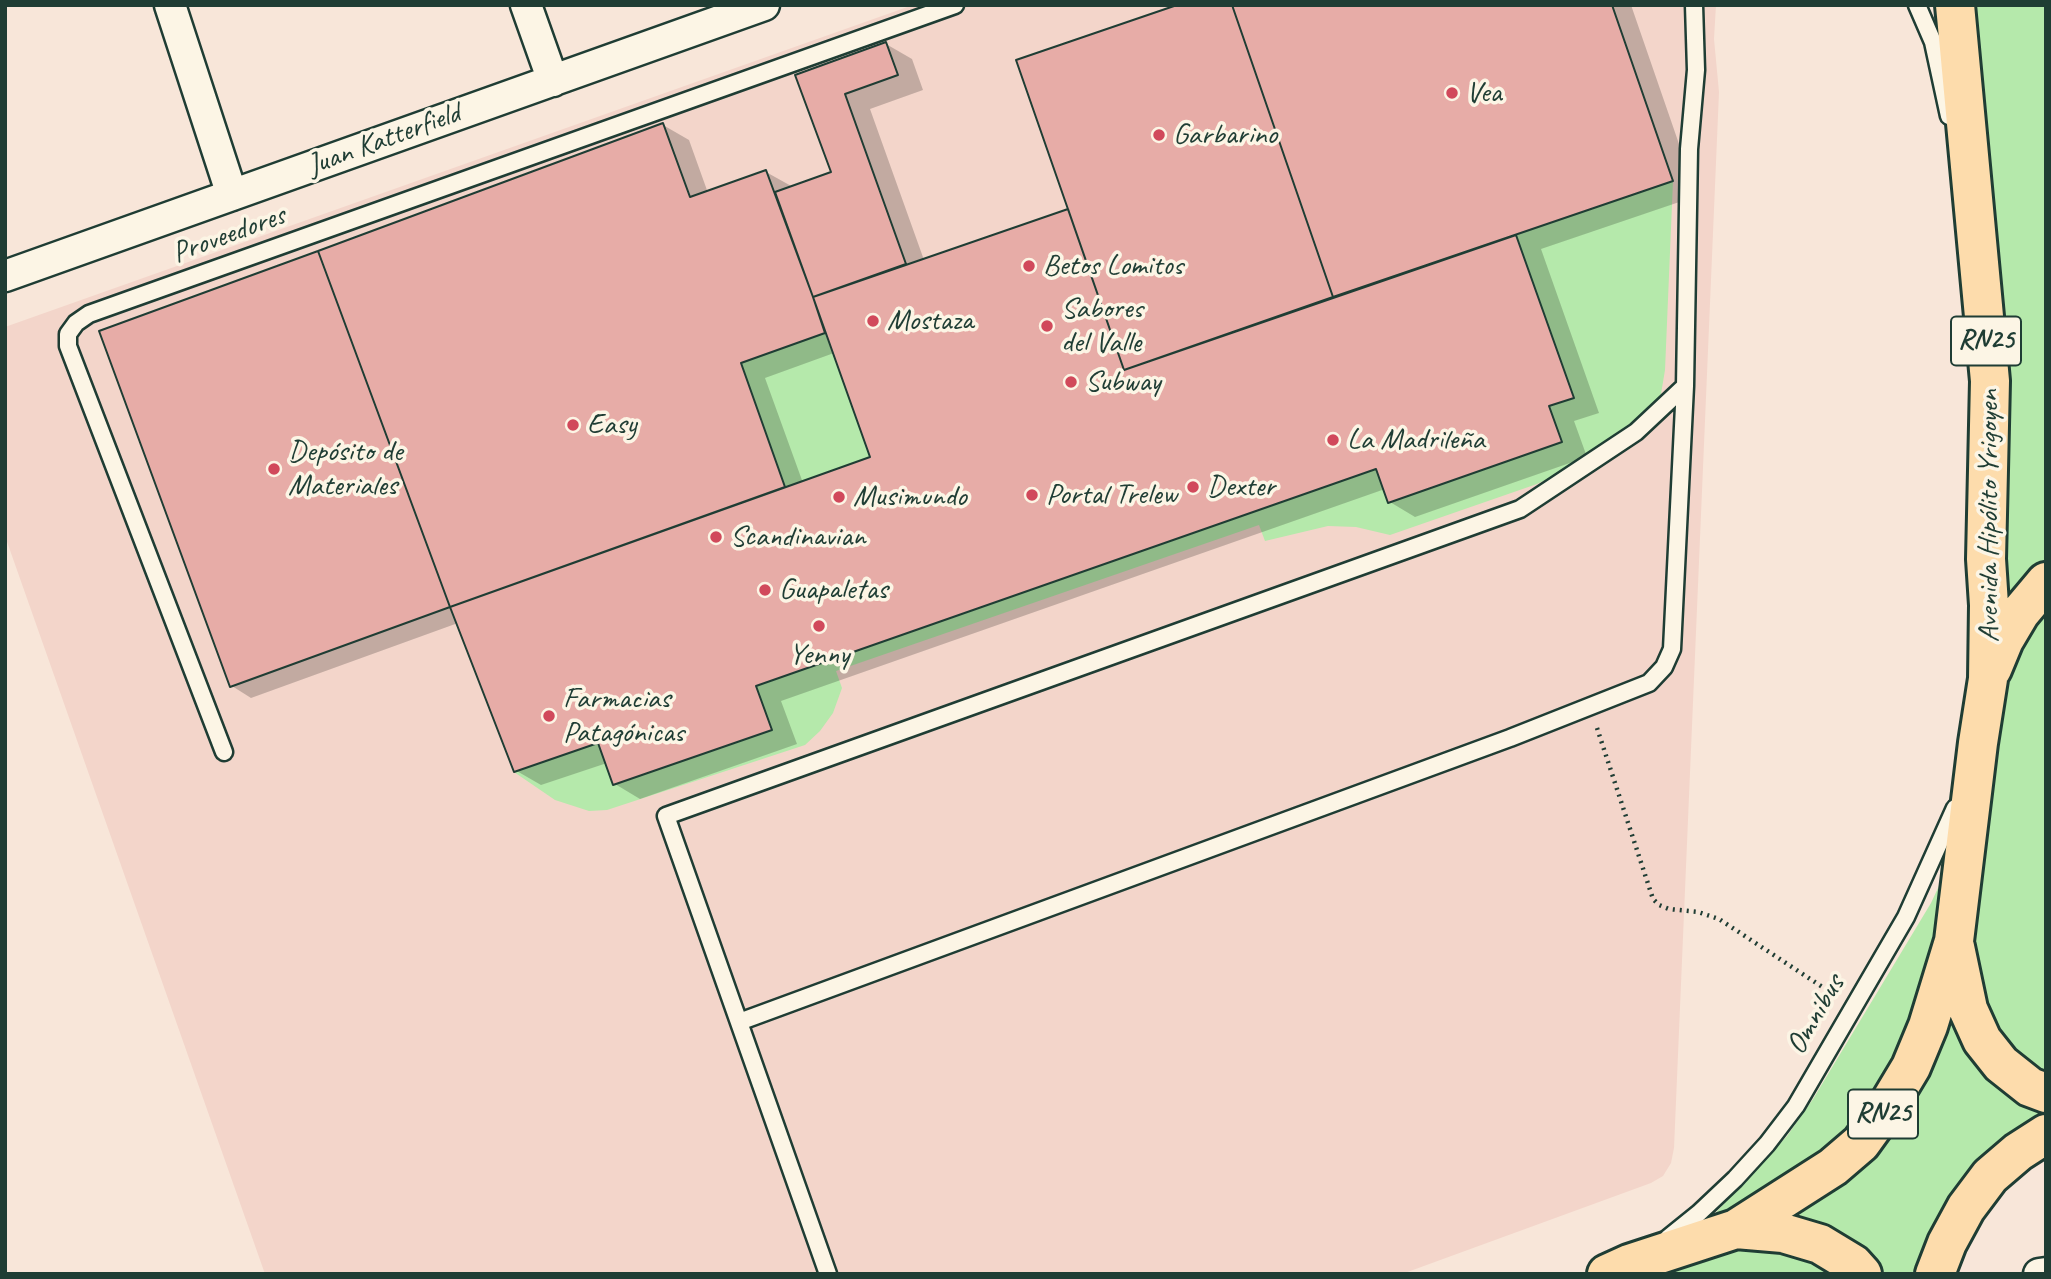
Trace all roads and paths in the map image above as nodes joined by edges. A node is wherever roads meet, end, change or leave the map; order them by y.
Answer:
1 (170, 5) edge
2 (526, 5) edge
3 (764, 5) edge
4 (955, 5) edge
5 (1693, 5) edge
6 (1917, 5) edge
7 (1955, 5) edge
8 (553, 81) junction
9 (232, 195) junction
10 (1975, 219) junction
11 (5, 276) edge
12 (1685, 386) junction
13 (2046, 582) edge
14 (1989, 679) junction
15 (1591, 708) junction
16 (1978, 743) junction
17 (224, 752) dead end
18 (1954, 941) junction
19 (1839, 998) dead end
20 (739, 1022) junction
21 (2046, 1093) edge
22 (2046, 1134) edge
23 (1736, 1229) junction
24 (1618, 1269) edge
25 (2046, 1273) edge
26 (828, 1274) edge
27 (1863, 1274) edge
28 (1935, 1274) edge
29 (2039, 1274) edge

1 - 9 street
2 - 8 street
3 - 8 street, Juan Katterfield
4 - 17 lane, Proveedores
5 - 12 lane
6 - 10 lane
7 - 10 main road, Avenida Hipólito Yrigoyen / RN25
8 - 9 street, Juan Katterfield
9 - 11 street, Juan Katterfield
10 - 14 main road, Avenida Hipólito Yrigoyen / RN25
12 - 15 lane
12 - 20 lane
13 - 14 main road, RN25
14 - 16 main road, Avenida Hipólito Yrigoyen / RN25
15 - 19 path
15 - 20 lane
16 - 18 main road, Avenida Hipólito Yrigoyen / RN25
16 - 24 lane, Omnibus
18 - 21 main road, RN25
18 - 23 main road, RN25
20 - 26 lane
22 - 28 main road
23 - 24 main road, RN25
23 - 27 main road, RN25
25 - 29 street

